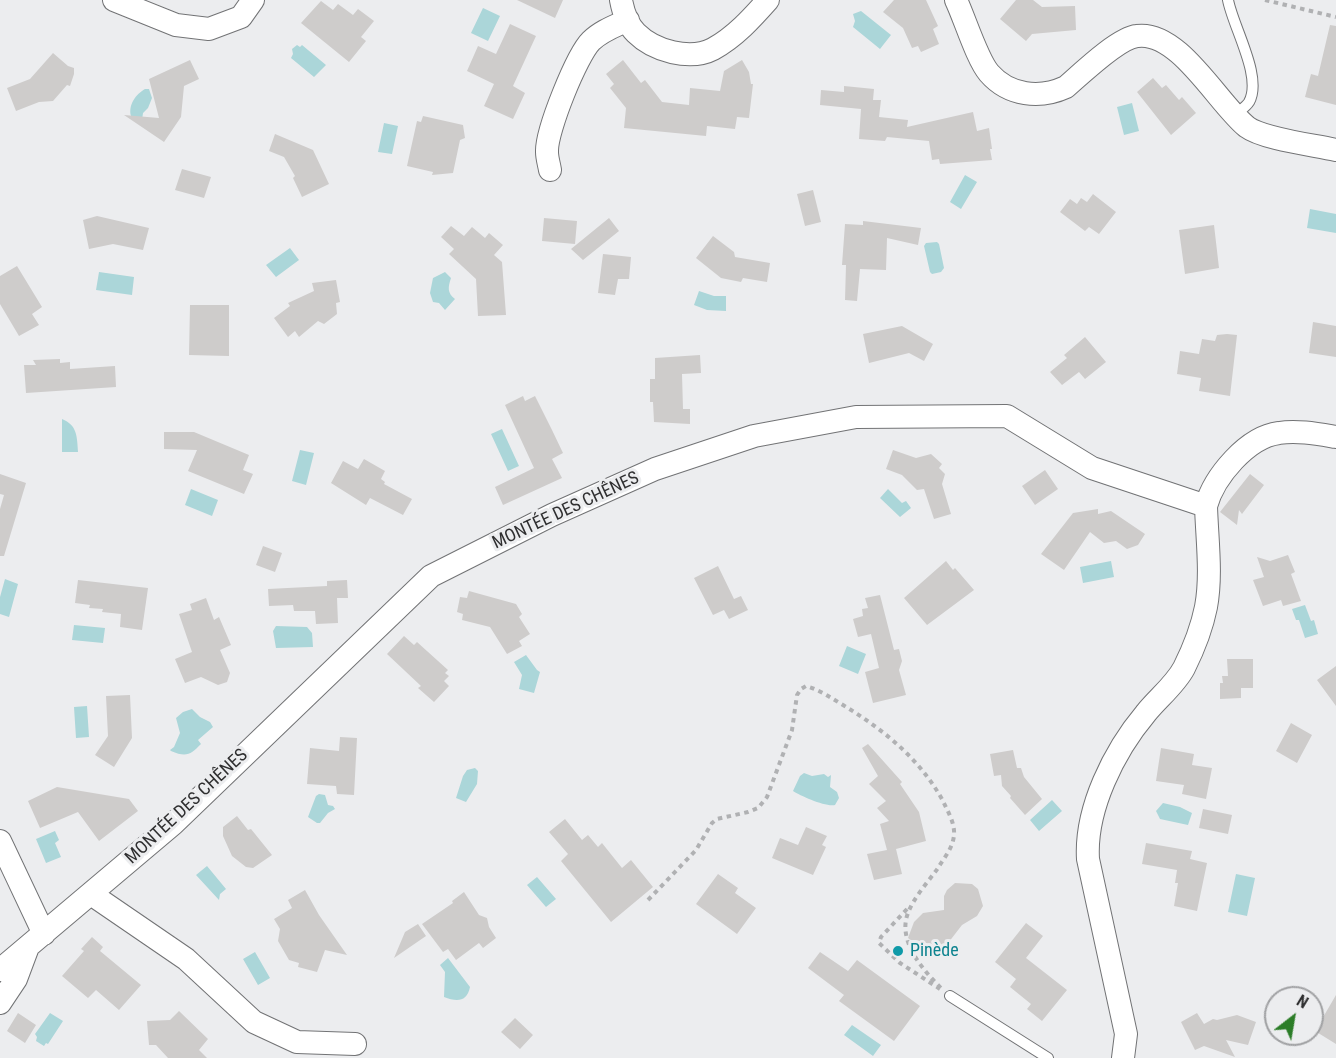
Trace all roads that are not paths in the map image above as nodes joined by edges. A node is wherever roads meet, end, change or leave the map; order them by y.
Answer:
1 (114, 0) edge
2 (253, 0) edge
3 (768, 0) edge
4 (956, 0) edge
5 (1228, 0) edge
6 (624, 10) edge
7 (1235, 115) junction
8 (1336, 150) edge
9 (550, 170) dead end
10 (1336, 437) edge
11 (1206, 507) junction
12 (0, 841) edge
13 (91, 894) junction
14 (36, 939) junction
15 (0, 970) edge
16 (950, 996) road end
17 (0, 1003) edge
18 (355, 1044) dead end
19 (1048, 1058) edge
20 (1123, 1058) edge

1 - 2 street
3 - 6 street
4 - 7 street
5 - 7 lane
6 - 9 street
7 - 8 street
10 - 11 street
11 - 13 street, MONTÉE DES CHÊNES
11 - 20 street
12 - 14 street
13 - 14 street, MONTÉE DES CHÊNES
13 - 18 street
14 - 15 street, MONTÉE DES CHÊNES
14 - 17 street
16 - 19 lane

